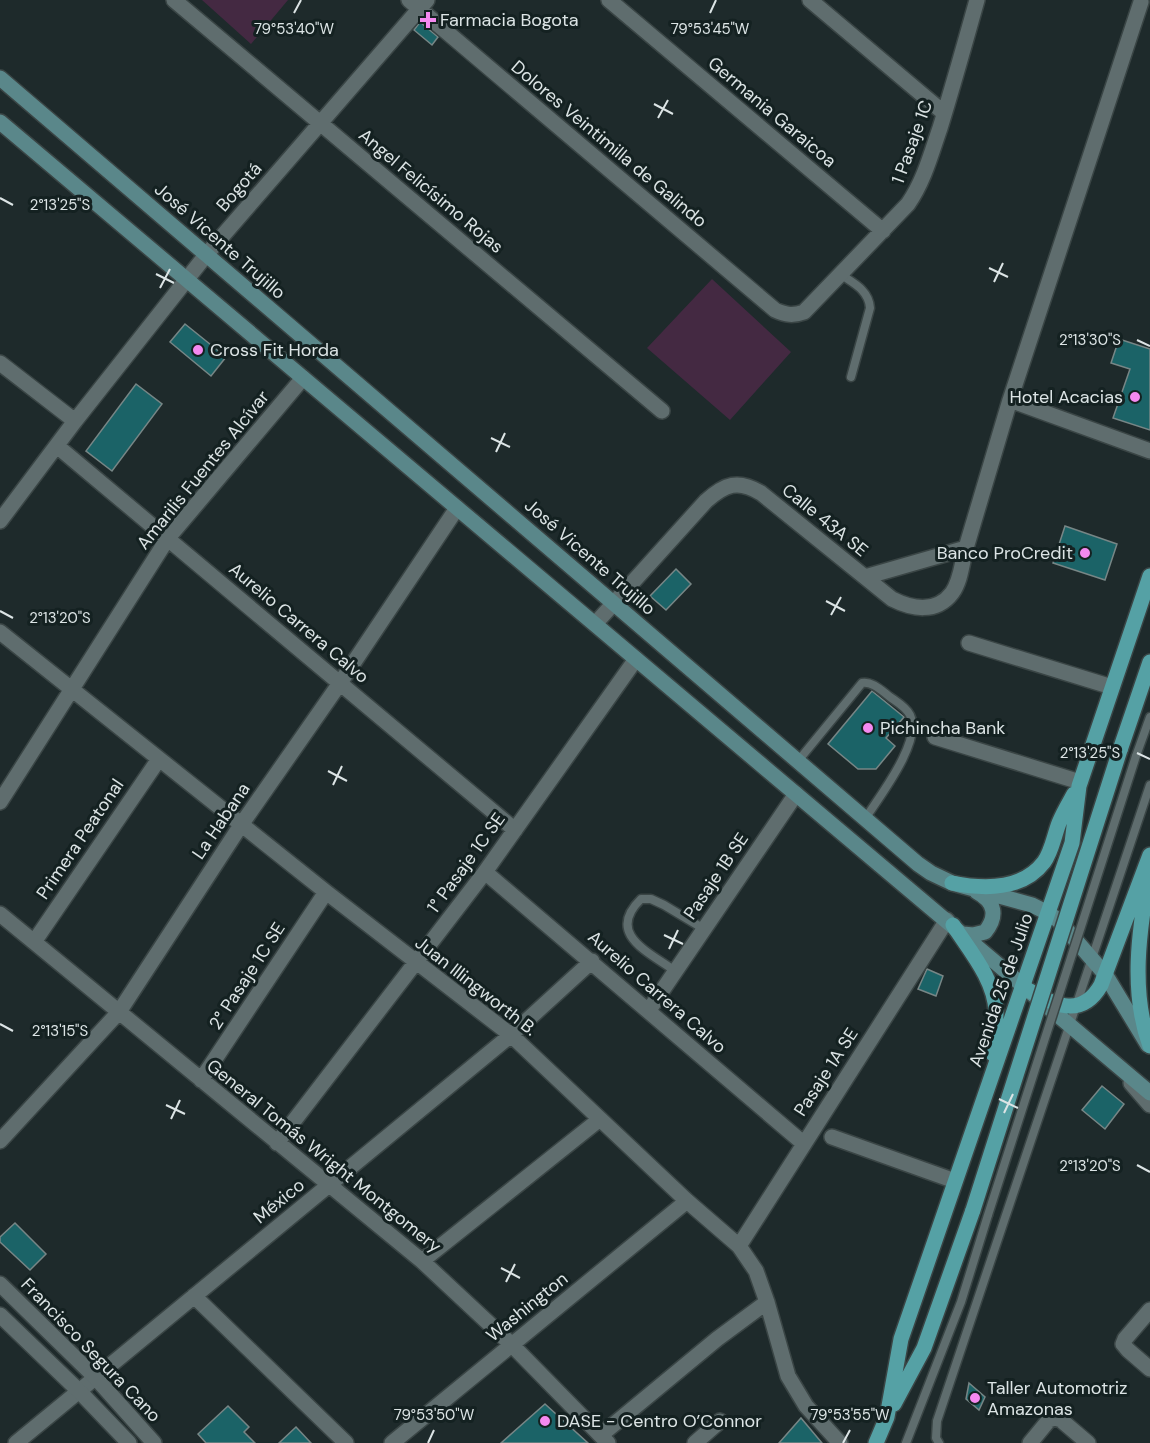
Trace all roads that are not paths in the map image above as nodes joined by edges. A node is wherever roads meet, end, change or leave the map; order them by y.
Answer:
1 (174, 0) edge
2 (609, 0) edge
3 (810, 0) edge
4 (977, 0) edge
5 (419, 3) edge
6 (1143, 4) edge
7 (0, 78) edge
8 (944, 113) junction
9 (0, 122) edge
10 (320, 123) junction
11 (882, 231) junction
12 (206, 255) junction
13 (840, 273) junction
14 (186, 280) junction
15 (786, 315) joint
16 (0, 363) edge
17 (851, 377) dead end
18 (303, 378) junction
19 (1011, 400) junction
20 (662, 411) dead end
21 (75, 421) junction
22 (57, 446) junction
23 (1150, 451) edge
24 (457, 508) junction
25 (0, 521) edge
26 (168, 538) junction
27 (966, 548) junction
28 (1150, 576) edge
29 (865, 577) junction
30 (612, 603) junction
31 (595, 624) junction
32 (0, 632) edge
33 (969, 643) dead end
34 (636, 659) junction
35 (1150, 662) edge
36 (340, 683) junction
37 (1112, 687) junction
38 (72, 689) junction
39 (1150, 717) edge
40 (934, 736) dead end
41 (159, 759) junction
42 (798, 761) junction
43 (1079, 784) junction
44 (1150, 785) edge
45 (796, 794) junction
46 (0, 802) edge
47 (866, 819) junction
48 (241, 825) junction
49 (515, 830) junction
50 (1150, 855) edge
51 (1150, 871) edge
52 (485, 872) junction
53 (952, 883) junction
54 (971, 888) junction
55 (326, 892) junction
56 (1048, 913) junction
57 (0, 914) edge
58 (954, 926) junction
59 (704, 929) junction
60 (1150, 940) edge
61 (33, 942) junction
62 (1092, 958) junction
63 (592, 961) junction
64 (416, 963) junction
65 (675, 971) junction
66 (1105, 974) junction
67 (1027, 988) junction
68 (1140, 998) junction
69 (1076, 1006) junction
70 (649, 1010) junction
71 (119, 1012) junction
72 (1070, 1025) junction
73 (511, 1035) junction
74 (1150, 1047) edge
75 (1107, 1056) junction
76 (201, 1080) junction
77 (990, 1080) junction
78 (1150, 1093) edge
79 (1150, 1105) edge
80 (600, 1119) junction
81 (832, 1137) dead end
82 (0, 1141) edge
83 (277, 1143) junction
84 (803, 1143) junction
85 (956, 1181) junction
86 (328, 1185) junction
87 (687, 1201) junction
88 (981, 1213) junction
89 (739, 1246) junction
90 (422, 1261) junction
91 (0, 1284) edge
92 (195, 1296) junction
93 (767, 1302) junction
94 (1150, 1310) edge
95 (0, 1315) edge
96 (512, 1345) junction
97 (1150, 1369) edge
98 (96, 1377) junction
99 (80, 1391) junction
100 (887, 1417) junction
101 (720, 1421) dead end
102 (605, 1439) edge
103 (937, 1440) edge
104 (16, 1443) edge
105 (129, 1443) edge
106 (154, 1443) edge
107 (346, 1443) edge
108 (392, 1443) edge
109 (695, 1443) edge
110 (840, 1443) edge
111 (876, 1443) edge
112 (906, 1443) edge
113 (1030, 1443) edge
114 (1088, 1443) edge

1 - 10 street, Angel Felicísimo Rojas
2 - 11 street, Germania Garaicoa
3 - 8 street
4 - 8 street, 1 Pasaje 1C
5 - 10 street, Bogotá
5 - 15 street, Dolores Veintimilla de Galindo
6 - 19 street
7 - 12 main road, José Vicente Trujillo
8 - 11 street, 1 Pasaje 1C
9 - 14 main road
10 - 12 street, Bogotá
10 - 20 street, Angel Felicísimo Rojas
11 - 13 street, 1 Pasaje 1C
12 - 14 street, Bogotá
12 - 30 main road, José Vicente Trujillo
13 - 15 street, 1 Pasaje 1C
13 - 17 lane
14 - 18 main road
14 - 21 street, Bogotá
16 - 21 street
18 - 24 main road
18 - 26 street, Amarilis Fuentes Alcívar
19 - 23 street
19 - 27 street
21 - 22 street, Bogotá
22 - 25 street, Bogotá
22 - 26 street, Aurelio Carrera Calvo
24 - 31 main road
24 - 36 street, La Habana
26 - 36 street, Aurelio Carrera Calvo
26 - 38 street, Amarilis Fuentes Alcívar
27 - 29 street
27 - 29 street
28 - 37 main road, Avenida 25 de Julio
29 - 30 street, Calle 43A SE
30 - 31 street
30 - 42 main road, José Vicente Trujillo
31 - 34 main road
32 - 38 street, Juan Illingworth B.
33 - 37 street
34 - 45 main road
34 - 49 street, 1° Pasaje 1C SE
35 - 88 main road, Avenida 25 de Julio, bridge
36 - 48 street, La Habana
36 - 49 street, Aurelio Carrera Calvo
37 - 43 main road, Avenida 25 de Julio
38 - 41 street, Juan Illingworth B.
38 - 46 street, Amarilis Fuentes Alcívar
39 - 88 lane, Avenida 25 de Julio, bridge
40 - 43 street
41 - 48 street, Juan Illingworth B.
41 - 61 street, Primera Peatonal
42 - 47 main road, José Vicente Trujillo
42 - 47 lane
43 - 53 main road
43 - 56 main road, Avenida 25 de Julio
44 - 62 lane
45 - 58 main road
45 - 59 street, Pasaje 1B SE
47 - 53 main road, José Vicente Trujillo
48 - 55 street, Juan Illingworth B.
48 - 71 street, La Habana
49 - 52 street, 1° Pasaje 1C SE
50 - 66 main road
51 - 68 main road
52 - 63 street, Aurelio Carrera Calvo
52 - 64 street, 1° Pasaje 1C SE
53 - 54 main road, José Vicente Trujillo
54 - 56 main road, José Vicente Trujillo
54 - 58 main road
55 - 64 street, Juan Illingworth B.
55 - 76 street, 2° Pasaje 1C SE
56 - 62 main road, José Vicente Trujillo
56 - 67 main road, Avenida 25 de Julio
57 - 61 street, General Tomás Wright Montgomery
58 - 67 main road
58 - 77 main road
58 - 84 street, Pasaje 1A SE
59 - 65 street, Pasaje 1B SE
59 - 65 lane
60 - 68 main road
61 - 71 street, General Tomás Wright Montgomery
62 - 66 main road, José Vicente Trujillo
62 - 69 lane
63 - 70 street, Aurelio Carrera Calvo
63 - 73 street, México
64 - 73 street, Juan Illingworth B.
64 - 83 street, 1° Pasaje 1C SE
65 - 70 street, Pasaje 1B SE
66 - 69 main road
66 - 74 main road, José Vicente Trujillo
67 - 69 main road, Avenida 25 de Julio
67 - 72 main road
67 - 77 main road, Avenida 25 de Julio
68 - 74 main road
69 - 72 lane
70 - 84 street, Aurelio Carrera Calvo
71 - 76 street, General Tomás Wright Montgomery
71 - 82 street, La Habana
72 - 75 main road
72 - 103 lane
73 - 80 street, Juan Illingworth B.
73 - 86 street, México
75 - 78 main road
75 - 79 street
76 - 83 street, General Tomás Wright Montgomery
77 - 85 main road, Avenida 25 de Julio
80 - 87 street, Juan Illingworth B.
80 - 90 street
81 - 85 street
83 - 86 street, General Tomás Wright Montgomery
84 - 89 street, Pasaje 1A SE
85 - 100 main road, Avenida 25 de Julio
86 - 90 street, General Tomás Wright Montgomery
86 - 92 street, México
87 - 89 street, Juan Illingworth B.
87 - 96 street, Washington
88 - 100 main road, Avenida 25 de Julio
88 - 112 lane, Avenida 25 de Julio
89 - 93 street, Juan Illingworth B.
90 - 96 street, General Tomás Wright Montgomery
91 - 98 street, Francisco Segura Cano
92 - 98 street, México
92 - 107 street
93 - 102 street
93 - 110 street, Juan Illingworth B.
94 - 97 street
95 - 99 street, Francisco Segura Cano
96 - 102 street, General Tomás Wright Montgomery
96 - 108 street, Washington
98 - 99 street, México
98 - 106 street, Francisco Segura Cano
99 - 104 street, México
99 - 105 street, Francisco Segura Cano
100 - 111 main road, Avenida 25 de Julio
101 - 109 street
113 - 114 street

